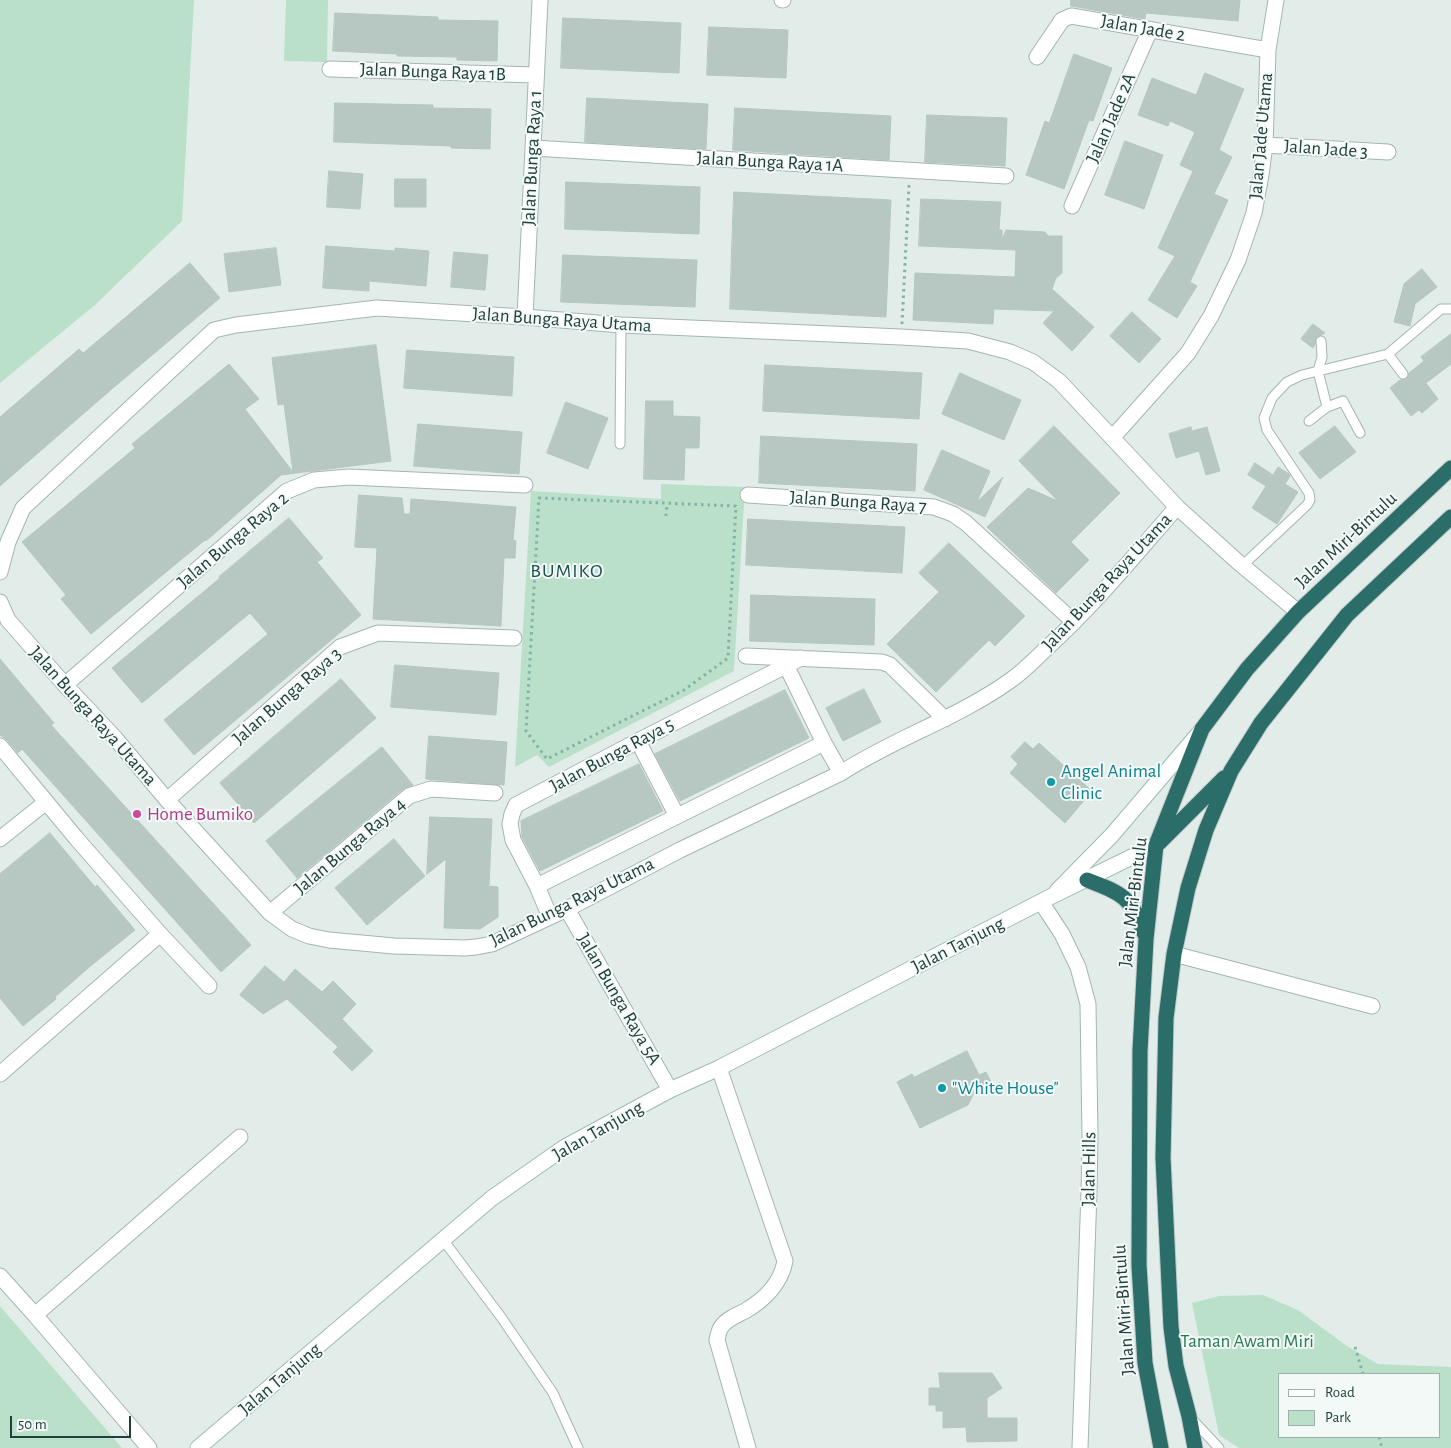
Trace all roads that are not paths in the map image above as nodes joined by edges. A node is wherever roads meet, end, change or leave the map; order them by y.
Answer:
1 (540, 0) edge
2 (1276, 0) edge
3 (1150, 30) junction
4 (1268, 50) junction
5 (1037, 57) dead end
6 (330, 69) dead end
7 (536, 75) junction
8 (1265, 145) junction
9 (533, 148) junction
10 (1388, 152) dead end
11 (1006, 176) dead end
12 (1072, 206) dead end
13 (1451, 309) edge
14 (525, 317) junction
15 (621, 325) junction
16 (1321, 341) dead end
17 (1388, 354) junction
18 (1318, 371) junction
19 (1403, 374) dead end
20 (1327, 407) junction
21 (1309, 421) dead end
22 (1360, 433) dead end
23 (1112, 438) junction
24 (620, 444) dead end
25 (1451, 468) edge
26 (525, 485) dead end
27 (748, 496) road end
28 (1177, 507) junction
29 (1451, 517) edge
30 (1242, 566) junction
31 (0, 572) edge
32 (0, 602) edge
33 (1298, 612) junction
34 (1074, 622) junction
35 (514, 638) dead end
36 (746, 656) dead end
37 (801, 658) junction
38 (786, 664) junction
39 (65, 685) junction
40 (945, 719) junction
41 (1202, 729) junction
42 (638, 741) junction
43 (824, 742) junction
44 (0, 746) edge
45 (1231, 771) junction
46 (841, 773) junction
47 (495, 792) dead end
48 (167, 800) junction
49 (46, 802) junction
50 (677, 816) junction
51 (0, 839) edge
52 (1156, 846) junction
53 (1087, 880) junction
54 (537, 886) junction
55 (1046, 899) junction
56 (567, 909) junction
57 (270, 913) junction
58 (550, 917) junction
59 (160, 934) junction
60 (1146, 939) junction
61 (1174, 954) junction
62 (208, 986) dead end
63 (1372, 1006) dead end
64 (719, 1068) junction
65 (0, 1074) edge
66 (670, 1090) junction
67 (240, 1137) dead end
68 (444, 1241) junction
69 (0, 1276) edge
70 (35, 1314) junction
71 (1189, 1416) junction
72 (149, 1448) edge
73 (198, 1448) edge
74 (578, 1448) edge
75 (748, 1448) edge
76 (1080, 1448) edge
77 (1161, 1448) edge
78 (1195, 1448) edge
79 (1219, 1448) edge

1 - 7 street, Jalan Bunga Raya 1
2 - 4 street, Jalan Jade Utama
3 - 4 street, Jalan Jade 2
3 - 5 street, Jalan Jade 2
3 - 12 street, Jalan Jade 2A
4 - 8 street, Jalan Jade Utama
6 - 7 street, Jalan Bunga Raya 1B
7 - 9 street, Jalan Bunga Raya 1
8 - 10 street, Jalan Jade 3
8 - 23 street, Jalan Jade Utama
9 - 11 street, Jalan Bunga Raya 1A
9 - 14 street, Jalan Bunga Raya 1
13 - 17 lane
14 - 15 street, Jalan Bunga Raya Utama
14 - 31 street, Jalan Bunga Raya Utama
15 - 23 street, Jalan Bunga Raya Utama
15 - 24 lane
16 - 18 lane
17 - 18 lane
17 - 19 lane
18 - 20 lane
18 - 30 lane
20 - 21 lane
20 - 22 lane
23 - 28 street, Jalan Bunga Raya Utama
25 - 33 highway, Jalan Miri-Bintulu
26 - 39 street, Jalan Bunga Raya 2
27 - 34 street, Jalan Bunga Raya 7
28 - 30 street, Jalan Bunga Raya Utama
28 - 34 street, Jalan Bunga Raya Utama
29 - 45 highway
30 - 33 street, Jalan Bunga Raya Utama
32 - 39 street, Jalan Bunga Raya Utama
33 - 41 highway, Jalan Miri-Bintulu
34 - 40 street, Jalan Bunga Raya Utama
35 - 48 street, Jalan Bunga Raya 3
36 - 37 street
37 - 38 street, Jalan Bunga Raya 5
37 - 40 street
38 - 42 street, Jalan Bunga Raya 5
38 - 43 street
39 - 48 street, Jalan Bunga Raya Utama
40 - 46 street, Jalan Bunga Raya Utama
41 - 52 highway, Jalan Miri-Bintulu
41 - 55 street, Jalan Tanjung
42 - 50 street
42 - 54 street, Jalan Bunga Raya 5
43 - 46 street
43 - 50 street
44 - 49 street
45 - 52 highway
45 - 61 highway
46 - 56 street, Jalan Bunga Raya Utama
47 - 57 street, Jalan Bunga Raya 4
48 - 57 street, Jalan Bunga Raya Utama
49 - 51 street
49 - 59 street
50 - 54 street
52 - 53 street, Jalan Tanjung
52 - 60 highway, Jalan Miri-Bintulu
53 - 55 street, Jalan Tanjung
53 - 60 highway
54 - 58 street, Jalan Bunga Raya 5
55 - 64 street, Jalan Tanjung
55 - 76 street, Jalan Hills
56 - 58 street, Jalan Bunga Raya Utama
56 - 66 street, Jalan Bunga Raya 5A
57 - 58 street, Jalan Bunga Raya Utama
59 - 62 street
59 - 65 street
60 - 77 highway, Jalan Miri-Bintulu
61 - 63 street
61 - 71 highway
64 - 66 street, Jalan Tanjung
64 - 75 street
66 - 68 street, Jalan Tanjung
67 - 70 street
68 - 73 street, Jalan Tanjung
68 - 74 lane
69 - 70 street
70 - 72 street
71 - 78 highway
71 - 79 lane

